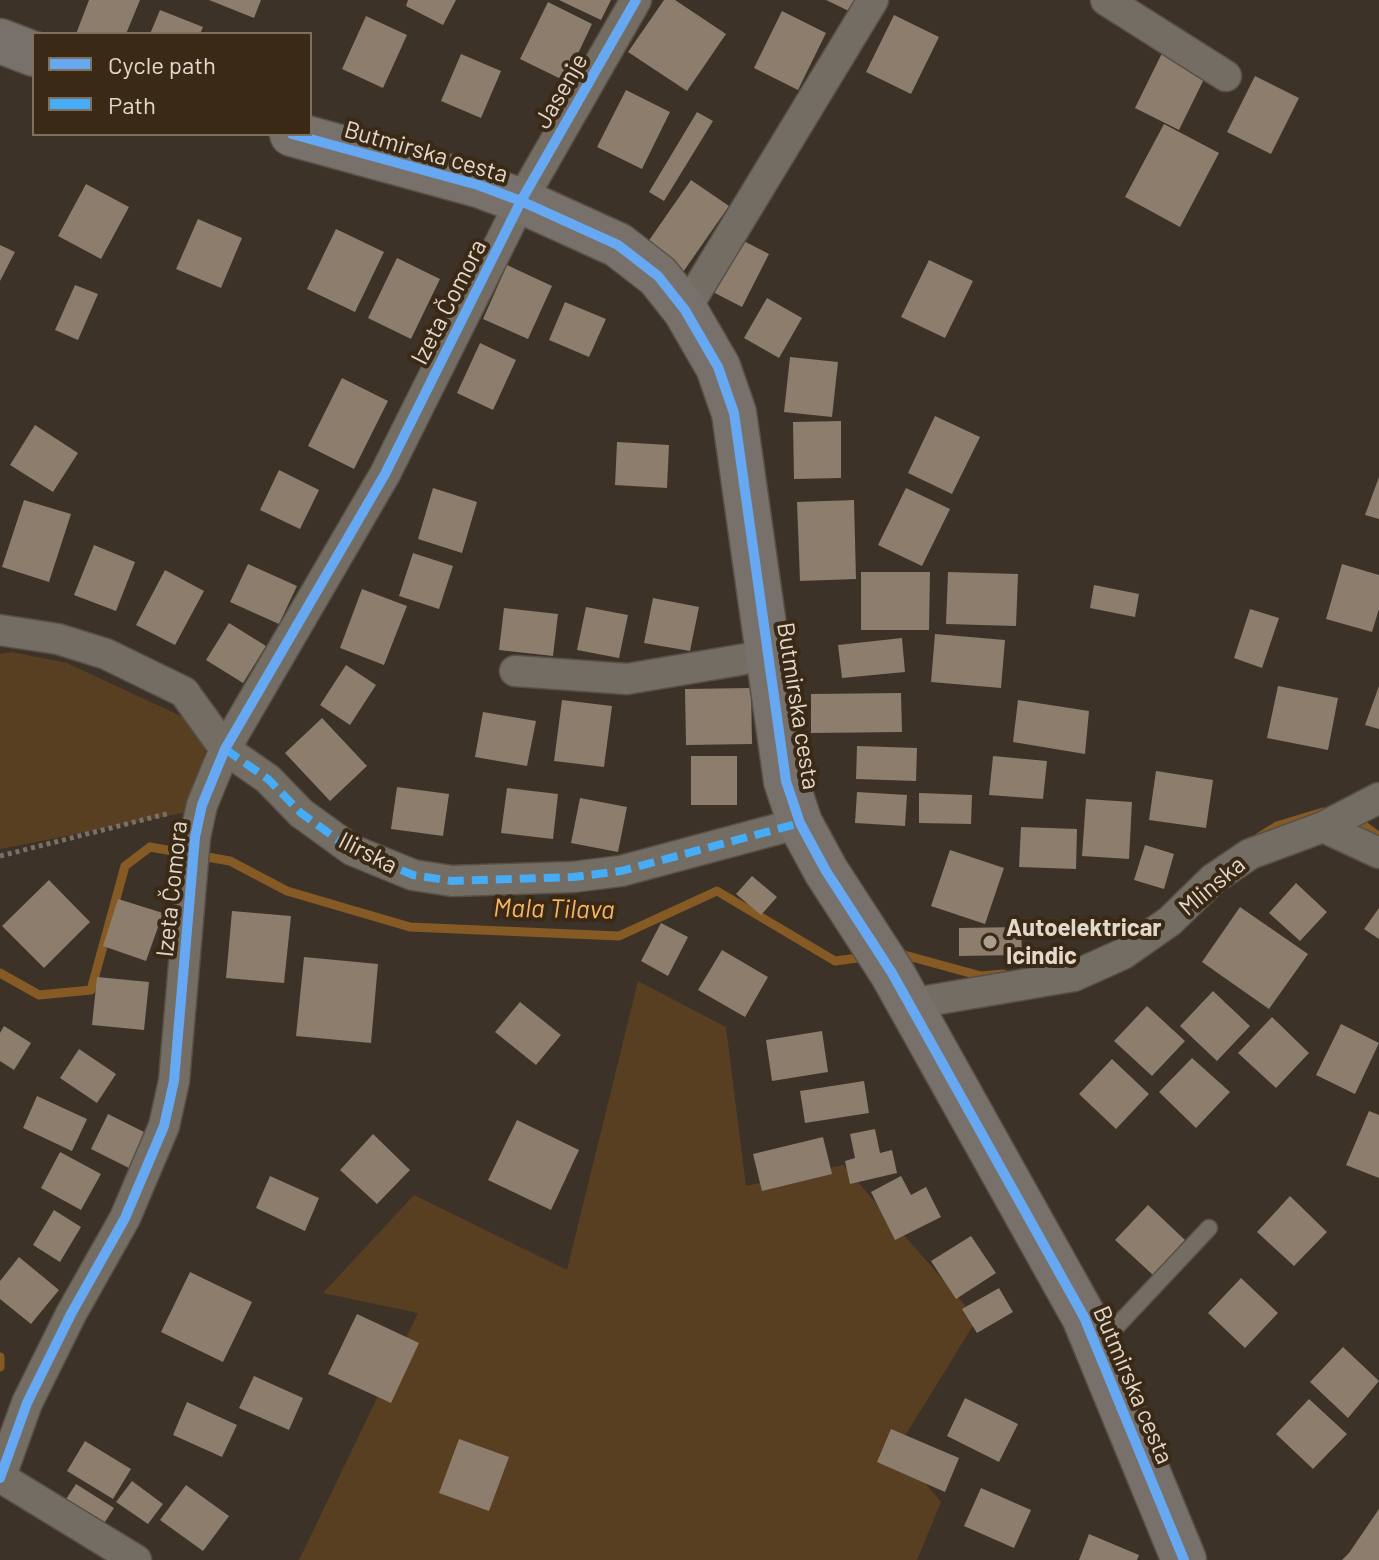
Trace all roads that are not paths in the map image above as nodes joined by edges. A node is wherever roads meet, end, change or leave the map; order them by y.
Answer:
1 (636, 0) edge
2 (873, 0) edge
3 (1106, 0) edge
4 (0, 41) edge
5 (32, 53) edge
6 (1226, 76) dead end
7 (299, 136) edge
8 (521, 201) junction
9 (685, 310) junction
10 (0, 630) edge
11 (769, 655) junction
12 (515, 671) dead end
13 (225, 749) junction
14 (1374, 800) edge
15 (1332, 822) junction
16 (800, 823) junction
17 (1379, 853) edge
18 (901, 988) junction
19 (1209, 1228) dead end
20 (1098, 1346) junction
21 (0, 1478) edge
22 (136, 1560) edge
23 (1184, 1560) edge

1 - 8 street, Jasenje
2 - 9 street
3 - 6 street
4 - 5 street
7 - 8 street, Butmirska cesta
8 - 9 street, Butmirska cesta
8 - 13 street, Izeta Čomora
9 - 11 street, Butmirska cesta
10 - 13 street, Ilirska
11 - 12 street
11 - 16 street, Butmirska cesta
13 - 16 street, Ilirska
13 - 21 street, Izeta Čomora
14 - 15 street, Mlinska
15 - 17 street
15 - 18 street, Mlinska
16 - 18 street, Butmirska cesta
18 - 20 street, Butmirska cesta
19 - 20 lane
20 - 23 street, Butmirska cesta
21 - 22 street

